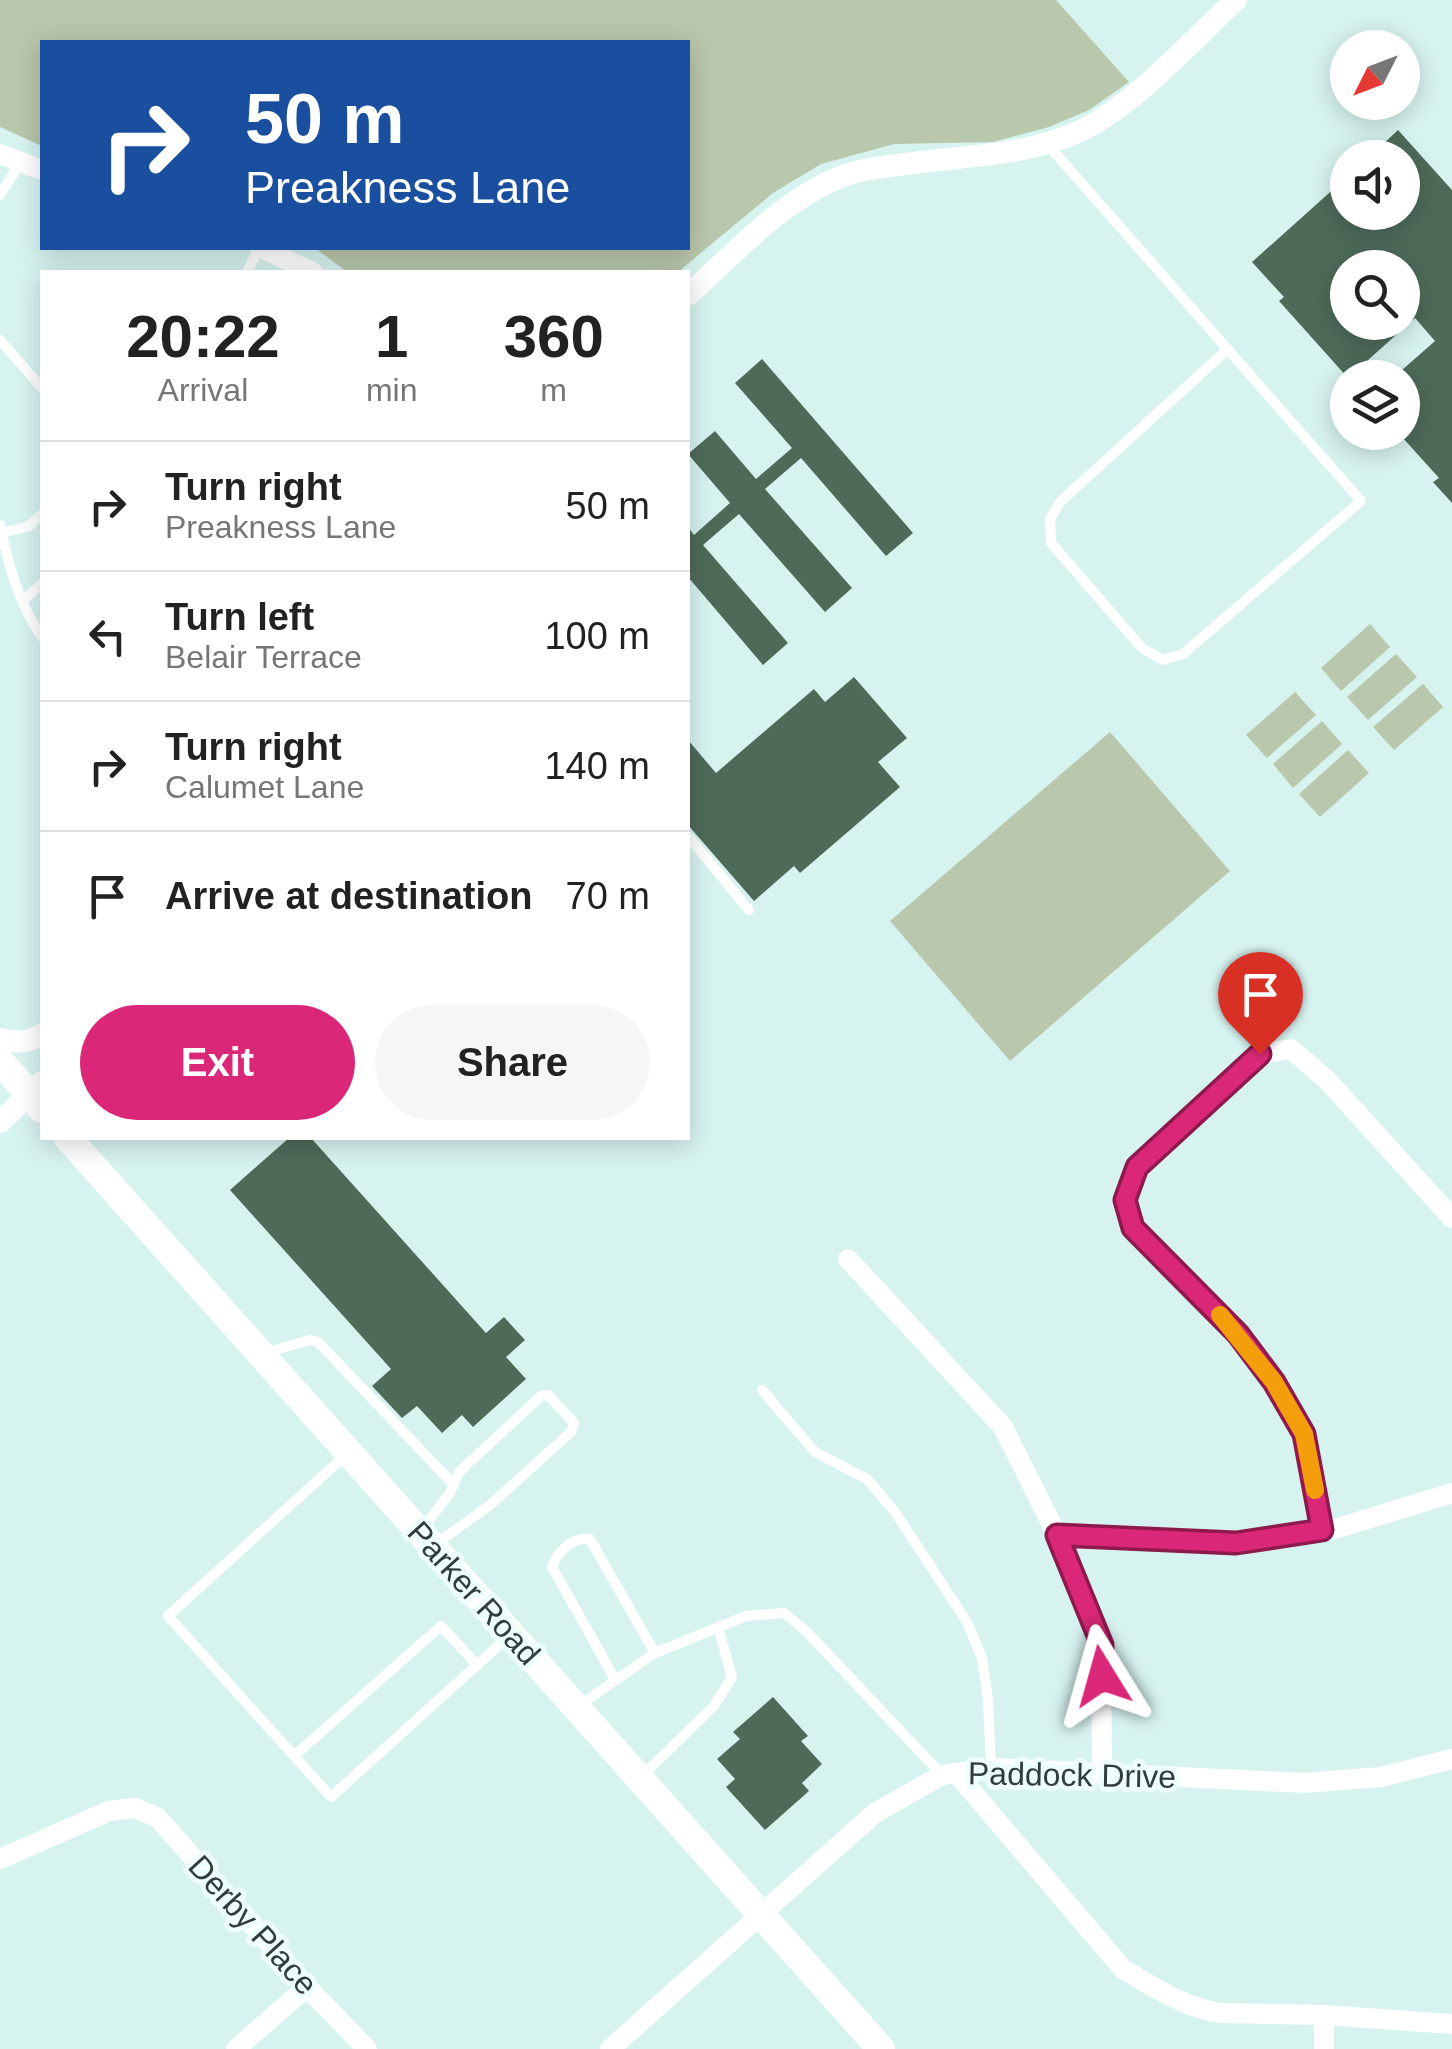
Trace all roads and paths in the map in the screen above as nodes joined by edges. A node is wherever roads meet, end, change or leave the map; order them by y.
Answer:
1 (1236, 0) edge
2 (1048, 144) junction
3 (0, 154) edge
4 (20, 162) junction
5 (40, 169) edge
6 (0, 195) edge
7 (264, 250) edge
8 (309, 270) edge
9 (690, 293) edge
10 (0, 340) edge
11 (1228, 349) junction
12 (40, 386) edge
13 (40, 516) edge
14 (1, 529) edge
15 (40, 586) edge
16 (22, 601) junction
17 (40, 633) edge
18 (690, 838) edge
19 (749, 910) dead end
20 (40, 1035) edge
21 (0, 1038) edge
22 (0, 1061) edge
23 (38, 1095) edge
24 (0, 1122) edge
25 (70, 1140) edge
26 (1452, 1218) edge
27 (848, 1259) dead end
28 (261, 1354) junction
29 (762, 1390) dead end
30 (349, 1452) junction
31 (454, 1485) junction
32 (1452, 1493) edge
33 (1322, 1530) junction
34 (1057, 1535) junction
35 (426, 1539) junction
36 (718, 1627) junction
37 (510, 1634) junction
38 (656, 1653) junction
39 (477, 1665) junction
40 (615, 1679) junction
41 (576, 1708) junction
42 (294, 1756) junction
43 (1452, 1760) edge
44 (990, 1769) junction
45 (1102, 1772) junction
46 (949, 1774) junction
47 (639, 1779) junction
48 (0, 1858) edge
49 (761, 1915) junction
50 (307, 1987) junction
51 (1324, 2014) junction
52 (1452, 2024) edge
53 (236, 2049) edge
54 (368, 2049) edge
55 (610, 2049) edge
56 (881, 2049) edge
57 (1324, 2049) edge

1 - 2 street
2 - 9 street
2 - 11 lane
3 - 4 street
4 - 5 street
4 - 6 lane
7 - 8 street
10 - 12 lane
11 - 11 lane
13 - 14 lane
14 - 16 lane
15 - 16 lane
16 - 17 lane
18 - 19 lane
20 - 21 street
22 - 23 main road
23 - 24 street
25 - 28 main road, Parker Road
26 - 33 street
27 - 34 street
28 - 30 main road, Parker Road
28 - 31 lane
29 - 44 lane
30 - 35 main road, Parker Road
30 - 42 lane
31 - 35 lane
31 - 35 lane
32 - 33 street
33 - 34 street
34 - 45 street
35 - 37 main road, Parker Road
36 - 38 lane
36 - 46 lane
36 - 47 lane
37 - 39 lane
37 - 41 main road, Parker Road
38 - 40 lane
38 - 40 lane
39 - 42 lane
39 - 42 lane
40 - 41 lane
41 - 47 main road, Parker Road
43 - 45 street, Paddock Drive
44 - 45 street, Paddock Drive
44 - 46 street, Paddock Drive
46 - 49 street, Paddock Drive
46 - 51 street
47 - 49 main road, Parker Road
48 - 50 street, Derby Place
49 - 55 street, Paddock Drive
49 - 56 main road, Parker Road
50 - 53 street
50 - 54 street, Derby Place
51 - 52 street
51 - 57 street

